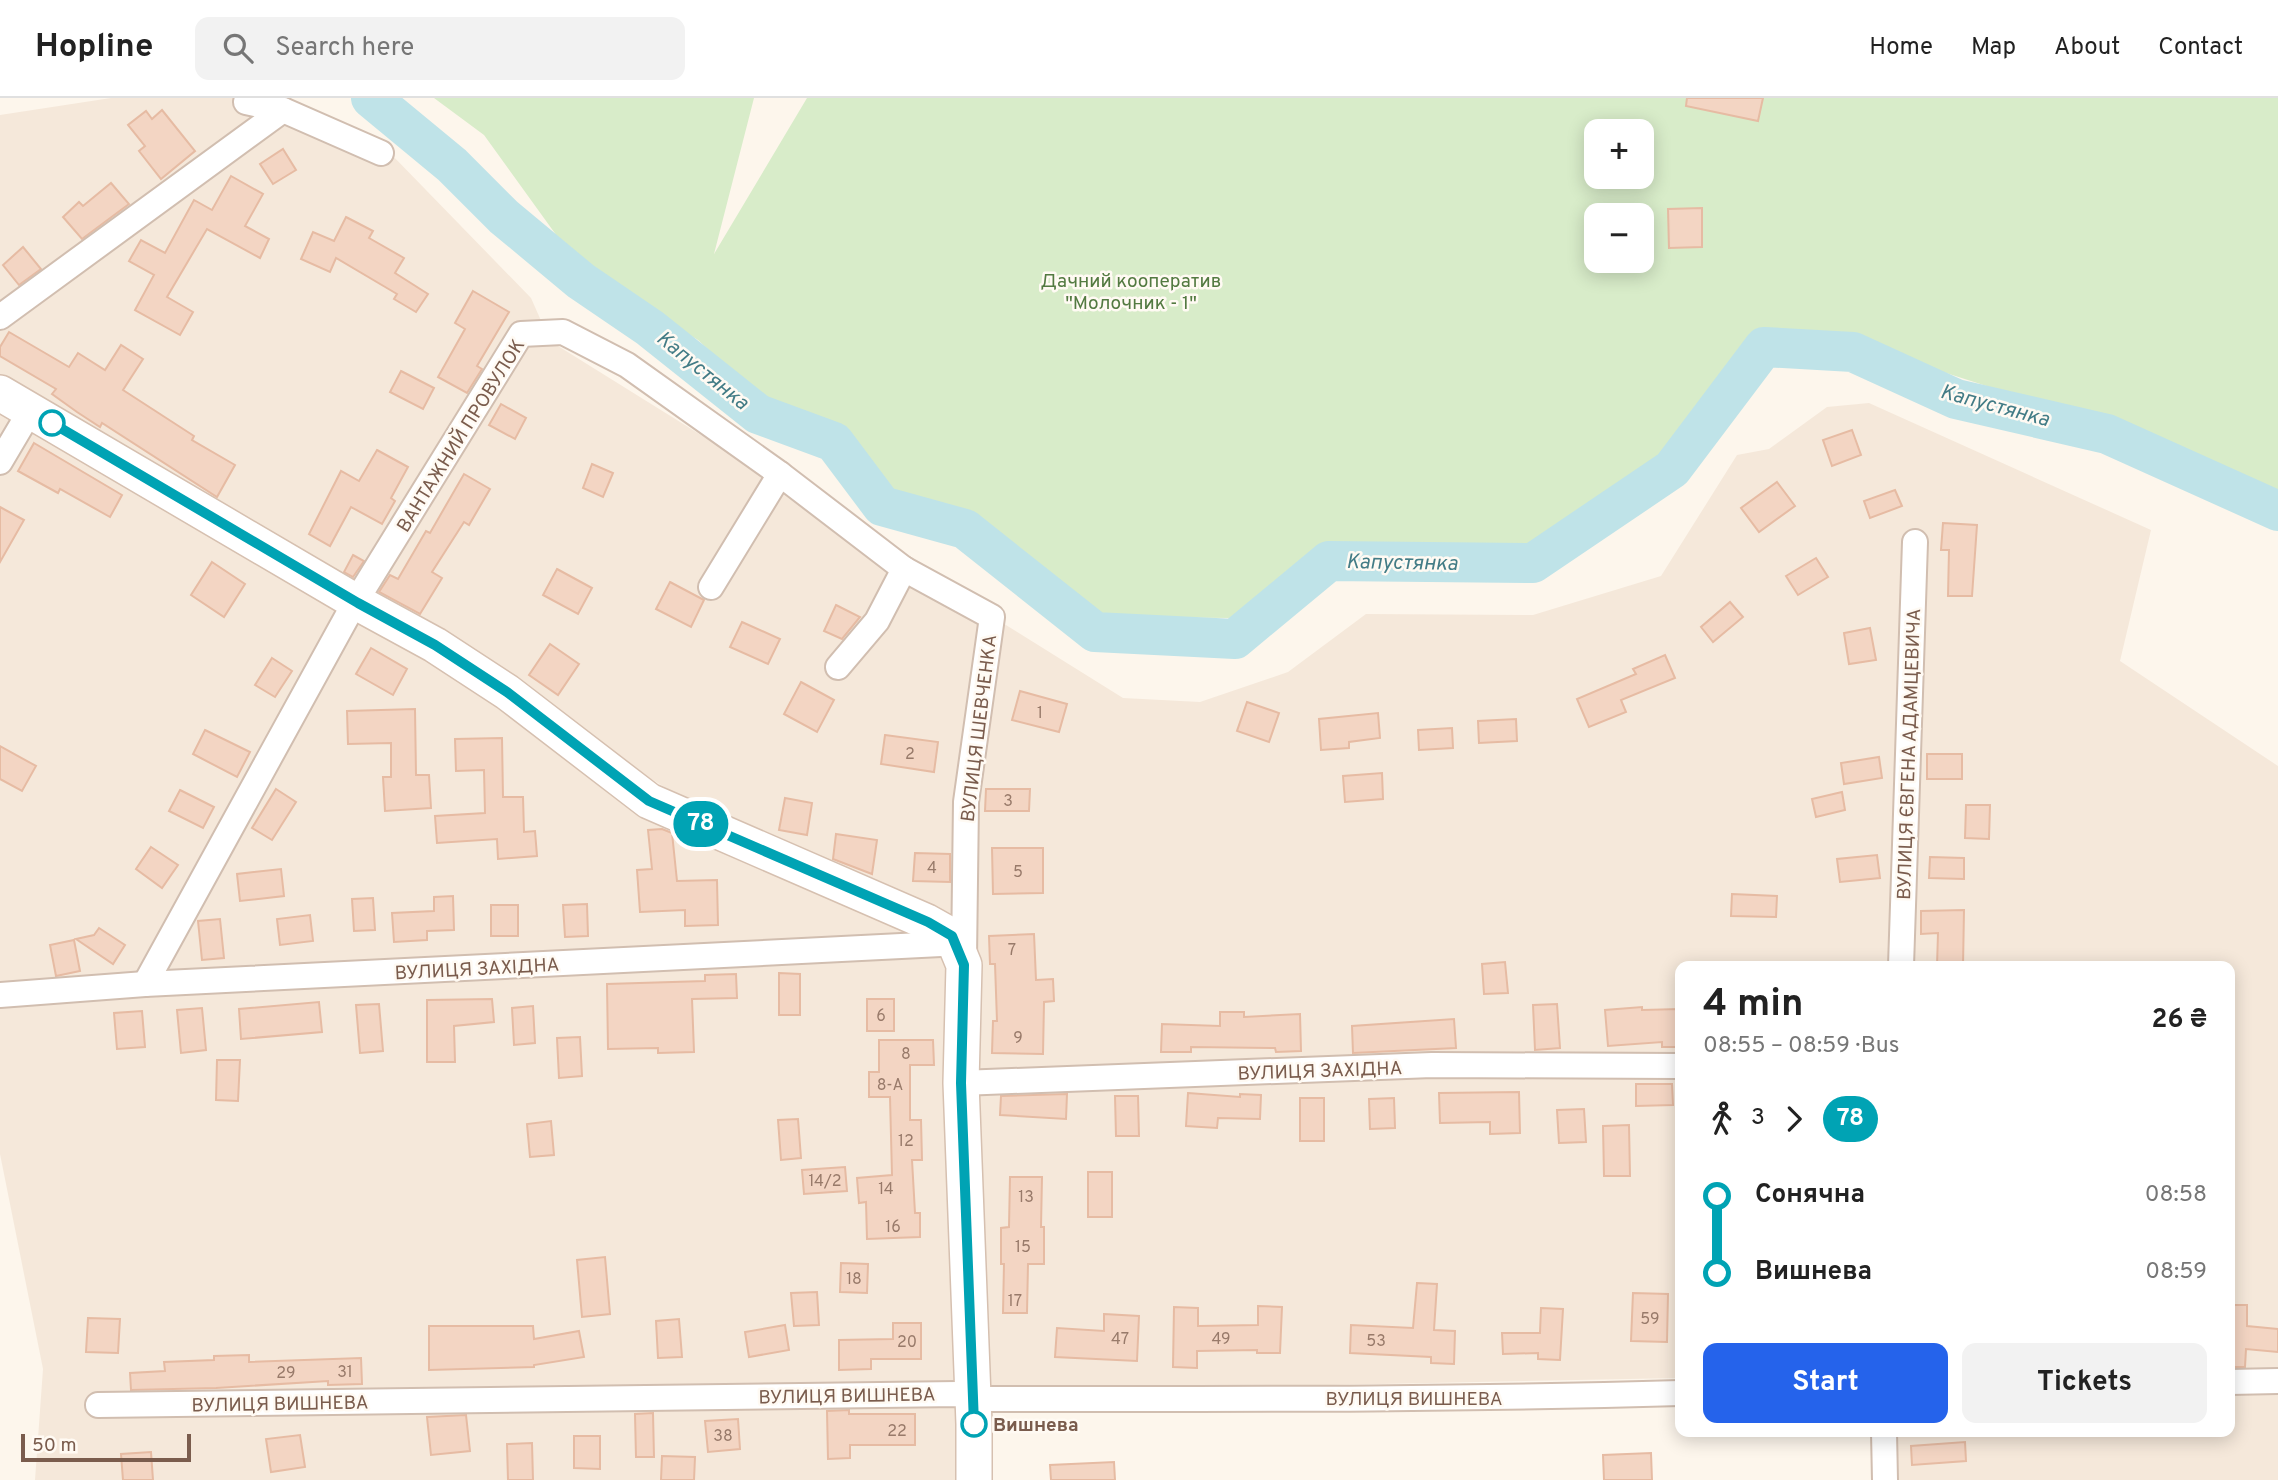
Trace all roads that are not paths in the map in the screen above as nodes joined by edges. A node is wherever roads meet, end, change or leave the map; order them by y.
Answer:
1 (246, 102) dead end
2 (283, 110) junction
3 (381, 153) dead end
4 (0, 317) edge
5 (14, 401) edge
6 (0, 462) edge
7 (780, 474) junction
8 (1914, 542) dead end
9 (904, 569) junction
10 (711, 587) dead end
11 (358, 603) junction
12 (992, 617) joint
13 (838, 667) dead end
14 (1901, 961) edge
15 (960, 965) junction
16 (145, 984) junction
17 (0, 995) edge
18 (1675, 1066) edge
19 (961, 1083) junction
20 (2278, 1381) edge
21 (2235, 1382) edge
22 (1675, 1393) edge
23 (972, 1397) junction
24 (98, 1405) dead end
25 (1885, 1437) edge
26 (974, 1480) edge
27 (1885, 1480) edge

1 - 2 street
2 - 3 street
2 - 4 street
5 - 6 street
5 - 11 street
7 - 9 street, ВАНТАЖНИЙ ПРОВУЛОК
7 - 10 street
7 - 11 street, ВАНТАЖНИЙ ПРОВУЛОК
8 - 14 street, ВУЛИЦЯ ЄВГЕНА АДАМЦЕВИЧА
9 - 12 street, ВАНТАЖНИЙ ПРОВУЛОК
9 - 13 street
11 - 15 street
11 - 16 street, ВАНТАЖНИЙ ПРОВУЛОК
12 - 15 street, ВУЛИЦЯ ШЕВЧЕНКА
15 - 16 street, ВУЛИЦЯ ЗАХІДНА
15 - 19 street, ВУЛИЦЯ ШЕВЧЕНКА
16 - 17 street, ВУЛИЦЯ ЗАХІДНА
18 - 19 street, ВУЛИЦЯ ЗАХІДНА
19 - 23 street, ВУЛИЦЯ ШЕВЧЕНКА
20 - 21 street
22 - 23 street, ВУЛИЦЯ ВИШНЕВА
23 - 24 street, ВУЛИЦЯ ВИШНЕВА
23 - 26 street, ВУЛИЦЯ ШЕВЧЕНКА
25 - 27 street

